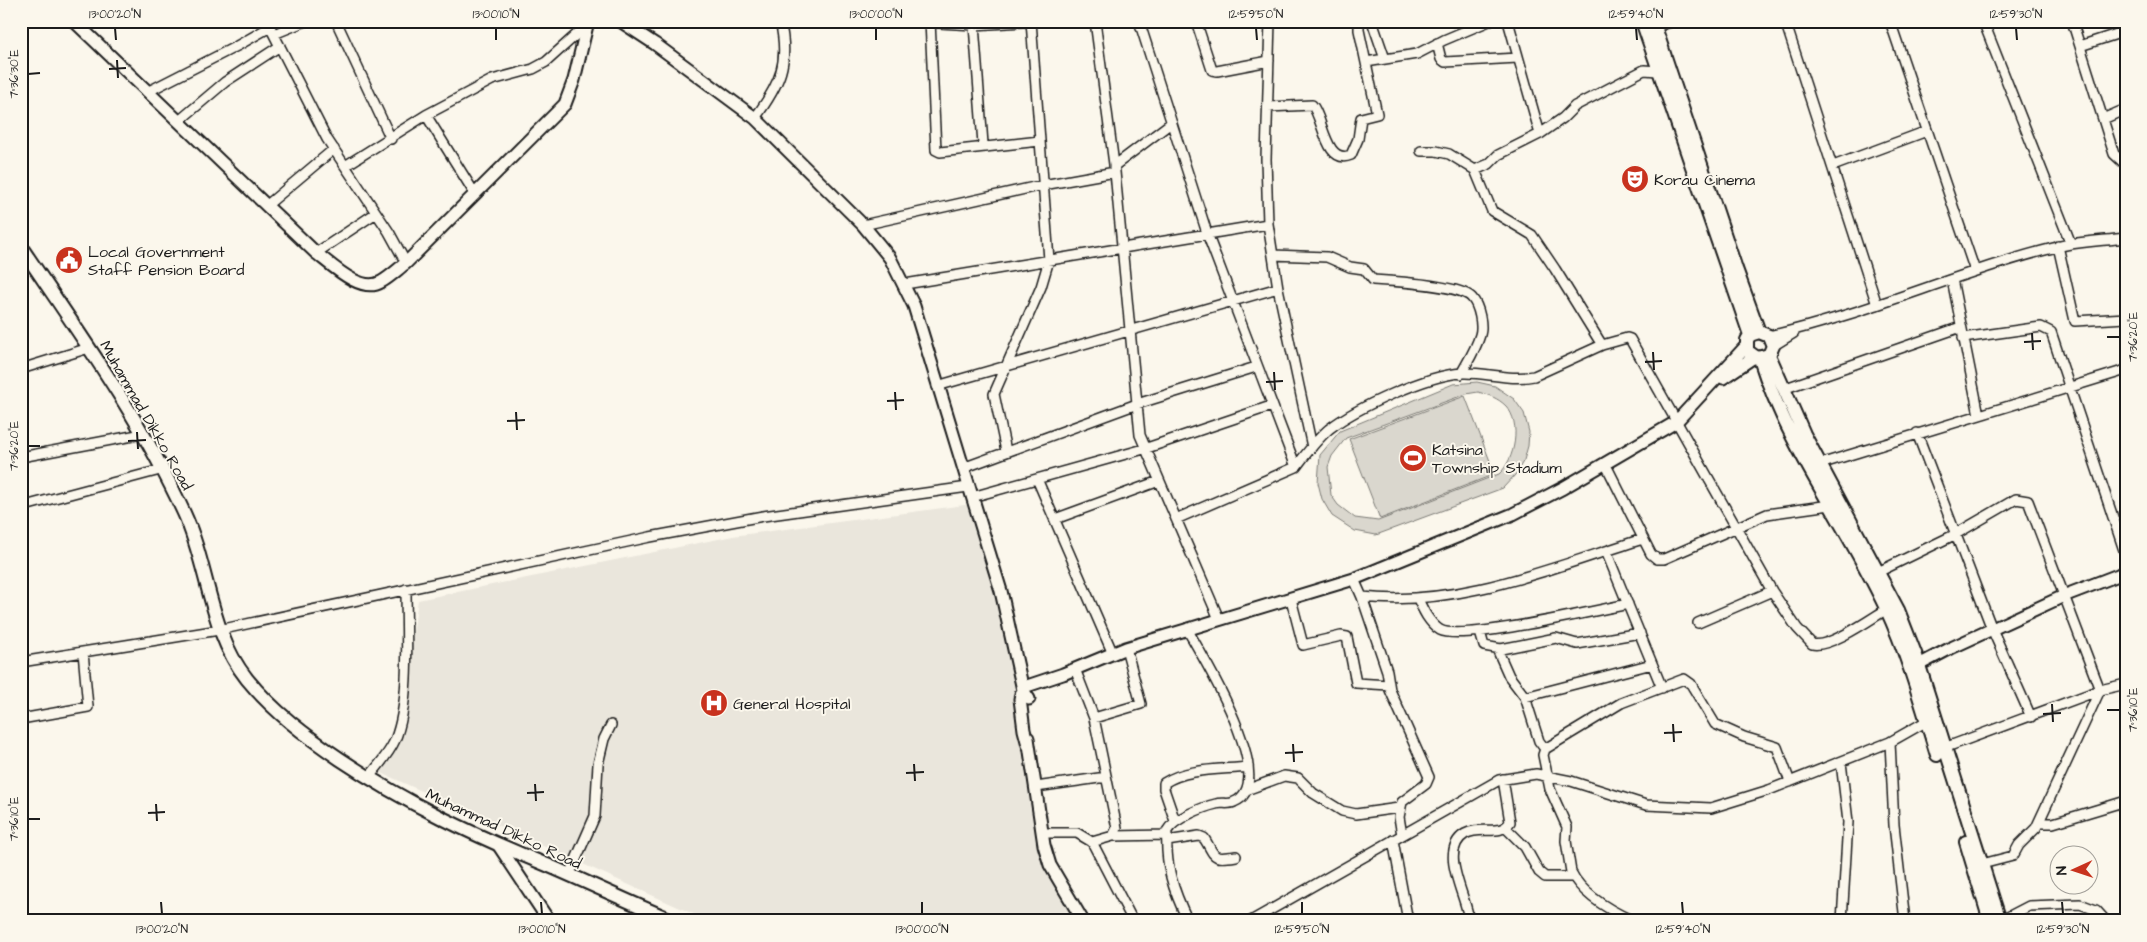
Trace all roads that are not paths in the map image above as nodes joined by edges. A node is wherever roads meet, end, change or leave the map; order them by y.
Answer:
1 (74, 21) edge
2 (306, 21) edge
3 (336, 21) edge
4 (620, 21) edge
5 (630, 21) edge
6 (780, 21) edge
7 (904, 21) edge
8 (1033, 21) edge
9 (1095, 21) edge
10 (1139, 21) edge
11 (1196, 21) edge
12 (1270, 21) edge
13 (1359, 21) edge
14 (1372, 21) edge
15 (1489, 21) edge
16 (1508, 21) edge
17 (1642, 21) edge
18 (1674, 21) edge
19 (1785, 21) edge
20 (1890, 21) edge
21 (1983, 21) edge
22 (2072, 21) edge
23 (930, 22) edge
24 (588, 23) edge
25 (1654, 24) edge
26 (974, 25) junction
27 (271, 27) edge
28 (2126, 31) edge
29 (1437, 43) junction
30 (656, 44) junction
31 (280, 46) junction
32 (2080, 46) junction
33 (1518, 58) junction
34 (1386, 59) junction
35 (1269, 61) junction
36 (1366, 62) junction
37 (1658, 71) junction
38 (147, 92) junction
39 (1268, 107) junction
40 (2126, 109) edge
41 (426, 115) junction
42 (755, 118) junction
43 (2103, 119) junction
44 (179, 121) junction
45 (1171, 123) junction
46 (1927, 131) junction
47 (1540, 134) junction
48 (391, 139) junction
49 (1040, 141) junction
50 (986, 147) junction
51 (334, 149) junction
52 (1422, 151) dead end
53 (2126, 165) edge
54 (345, 166) junction
55 (1834, 166) junction
56 (1114, 169) junction
57 (1475, 170) junction
58 (1043, 185) junction
59 (475, 194) junction
60 (266, 206) junction
61 (376, 213) junction
62 (1268, 224) junction
63 (862, 225) junction
64 (1208, 236) junction
65 (2126, 238) edge
66 (2072, 244) junction
67 (2058, 246) junction
68 (21, 247) edge
69 (1122, 249) junction
70 (316, 254) junction
71 (1273, 255) junction
72 (1049, 260) junction
73 (406, 263) junction
74 (1975, 271) junction
75 (1952, 279) junction
76 (905, 284) junction
77 (1278, 288) junction
78 (1232, 302) junction
79 (1877, 305) junction
80 (2126, 318) edge
81 (1961, 327) junction
82 (1130, 330) junction
83 (1963, 338) junction
84 (1602, 345) junction
85 (1760, 346) junction
86 (89, 348) junction
87 (1006, 364) junction
88 (1256, 367) junction
89 (21, 369) edge
90 (2126, 370) edge
91 (1461, 374) junction
92 (937, 386) junction
93 (2070, 387) junction
94 (1783, 389) junction
95 (1137, 404) junction
96 (1271, 406) junction
97 (1978, 415) junction
98 (1676, 422) junction
99 (1917, 433) junction
100 (142, 434) junction
101 (1312, 447) junction
102 (1144, 449) junction
103 (1006, 451) junction
104 (21, 457) edge
105 (1605, 463) junction
106 (1820, 464) junction
107 (1296, 467) junction
108 (963, 468) junction
109 (164, 469) junction
110 (1037, 479) junction
111 (1159, 481) junction
112 (970, 492) junction
113 (1830, 505) junction
114 (21, 507) edge
115 (1055, 519) junction
116 (1176, 519) junction
117 (1737, 526) junction
118 (1954, 535) junction
119 (1643, 539) junction
120 (1606, 551) junction
121 (2126, 556) edge
122 (1878, 572) junction
123 (2126, 572) edge
124 (1354, 579) junction
125 (2103, 579) junction
126 (2126, 579) edge
127 (406, 589) junction
128 (1772, 591) junction
129 (2066, 595) junction
130 (1362, 597) junction
131 (1290, 599) junction
132 (1418, 599) junction
133 (1628, 604) junction
134 (1887, 609) junction
135 (1219, 619) junction
136 (1698, 623) dead end
137 (1187, 629) junction
138 (1992, 629) junction
139 (220, 630) junction
140 (1480, 632) junction
141 (1640, 634) junction
142 (1126, 648) junction
143 (1497, 649) junction
144 (83, 652) junction
145 (1113, 654) junction
146 (21, 662) edge
147 (1913, 663) junction
148 (1652, 664) junction
149 (1075, 669) junction
150 (2126, 684) edge
151 (1389, 685) junction
152 (1662, 688) junction
153 (2100, 690) junction
154 (1026, 694) junction
155 (1525, 697) junction
156 (2031, 717) junction
157 (1094, 718) junction
158 (21, 719) edge
159 (1927, 721) junction
160 (611, 725) dead end
161 (1890, 742) junction
162 (1944, 748) junction
163 (1544, 749) junction
164 (1841, 762) junction
165 (1248, 768) junction
166 (1547, 776) junction
167 (1106, 777) junction
168 (368, 778) junction
169 (1503, 779) junction
170 (1790, 782) junction
171 (1036, 787) junction
172 (1249, 789) junction
173 (2126, 801) edge
174 (1399, 808) junction
175 (1175, 821) junction
176 (2039, 823) junction
177 (1506, 828) junction
178 (1042, 833) junction
179 (1113, 836) junction
180 (1402, 836) junction
181 (1167, 838) junction
182 (1393, 840) junction
183 (1092, 842) junction
184 (499, 846) junction
185 (1236, 856) dead end
186 (1982, 864) junction
187 (569, 876) junction
188 (1573, 877) junction
189 (1066, 894) junction
190 (2126, 917) edge
191 (549, 921) edge
192 (674, 921) edge
193 (1076, 921) edge
194 (1083, 921) edge
195 (1133, 921) edge
196 (1188, 921) edge
197 (1251, 921) edge
198 (1408, 921) edge
199 (1469, 921) edge
200 (1633, 921) edge
201 (1842, 921) edge
202 (1905, 921) edge
203 (1990, 921) edge
204 (2000, 921) edge
205 (2106, 921) edge
206 (2118, 921) edge

1 - 38 street
2 - 27 street
3 - 48 street
4 - 30 street
5 - 30 street
6 - 42 street
7 - 23 street
8 - 26 street
8 - 49 street
9 - 56 street
10 - 45 street
11 - 35 street
12 - 35 street
13 - 36 street
14 - 34 street
15 - 29 street
16 - 33 street
17 - 37 main road
18 - 25 street
19 - 55 street
20 - 46 street
21 - 66 street
22 - 32 street
23 - 26 street
23 - 50 street
24 - 41 street
24 - 59 street
25 - 85 main road
26 - 50 street
27 - 31 street
27 - 38 street
28 - 32 street
29 - 33 street
29 - 34 street
30 - 42 street
31 - 44 street
31 - 51 street
32 - 43 street
33 - 47 street
34 - 36 street
35 - 39 street
36 - 39 street
37 - 47 street
37 - 85 main road
38 - 44 street
39 - 62 street
40 - 43 street
41 - 48 street
41 - 59 street
42 - 63 street
43 - 53 street
44 - 60 street
45 - 56 street
45 - 64 street
46 - 55 street
46 - 74 street
47 - 57 street
48 - 54 street
49 - 50 street
49 - 58 street
51 - 54 street
51 - 60 street
52 - 57 street
54 - 61 street
55 - 79 street
56 - 58 street
56 - 69 street
57 - 84 street
58 - 63 street
58 - 72 street
59 - 73 street
60 - 70 street
61 - 70 street
61 - 73 street
62 - 64 street
62 - 71 street
63 - 76 street
64 - 69 street
64 - 78 street
65 - 66 street
66 - 67 street
67 - 74 street
67 - 80 street
68 - 86 main road, Muhammad Dikko Road
69 - 72 street
69 - 82 street
70 - 73 street
71 - 77 street
71 - 91 street
72 - 76 street
72 - 87 street
74 - 75 street
75 - 79 street
75 - 81 street
76 - 92 street
77 - 78 street
77 - 101 street
78 - 82 street
78 - 88 street
79 - 85 street
81 - 83 street
81 - 94 street
82 - 87 street
82 - 95 street
83 - 93 street
83 - 97 street
84 - 91 street
84 - 98 street
85 - 94 main road
85 - 98 street
85 - 113 main road
86 - 89 street
86 - 100 main road, Muhammad Dikko Road
87 - 92 street
87 - 103 street
88 - 95 street
88 - 96 street
90 - 93 street
91 - 101 street
92 - 108 street
93 - 97 street
93 - 121 street
94 - 106 main road
95 - 102 street
95 - 103 street
96 - 102 street
96 - 107 street
97 - 99 street
98 - 105 street
98 - 117 street
99 - 106 street
99 - 118 street
100 - 104 street
100 - 109 main road, Muhammad Dikko Road
101 - 107 street
102 - 110 street
102 - 111 street
103 - 108 street
105 - 119 street
105 - 124 street
106 - 122 main road
107 - 116 street
108 - 112 street
109 - 114 street
109 - 139 main road, Muhammad Dikko Road
110 - 112 street
110 - 115 street
111 - 115 street
111 - 116 street
112 - 127 street
112 - 154 street
113 - 117 street
113 - 134 main road
115 - 145 street
116 - 135 street
117 - 119 street
117 - 128 street
118 - 122 street
118 - 129 street
118 - 138 street
119 - 120 street
120 - 132 street
120 - 133 street
122 - 147 main road
123 - 125 street
124 - 130 street
124 - 131 street
125 - 126 street
125 - 129 street
127 - 139 street
127 - 168 street
128 - 134 street
128 - 136 street
129 - 138 street
129 - 153 street
130 - 132 street
130 - 151 street
131 - 135 street
131 - 151 street
132 - 140 street
133 - 140 street
133 - 141 street
134 - 147 main road
135 - 137 street
137 - 142 street
137 - 165 street
138 - 147 street
138 - 156 street
139 - 144 street
139 - 168 main road, Muhammad Dikko Road
140 - 143 street
141 - 143 street
141 - 148 street
142 - 145 street
142 - 157 street
143 - 155 street
144 - 146 street
144 - 158 street
145 - 149 street
147 - 159 main road
147 - 162 main road
148 - 152 street
148 - 155 street
149 - 154 street
149 - 157 street
150 - 153 street
151 - 174 street
152 - 163 street
152 - 170 street
153 - 156 street
153 - 176 street
154 - 171 street
155 - 163 street
156 - 162 street
157 - 167 street
159 - 161 street
159 - 203 main road
160 - 187 street
161 - 164 street
161 - 202 street
162 - 186 main road
163 - 166 street
164 - 170 street
164 - 201 street
165 - 172 street
165 - 175 street
166 - 169 street
166 - 170 street
166 - 188 street
167 - 171 street
167 - 179 street
168 - 184 main road, Muhammad Dikko Road
169 - 177 street
169 - 180 street
171 - 178 street
172 - 174 street
172 - 175 street
173 - 176 street
174 - 180 street
175 - 181 street
176 - 186 street
177 - 188 street
177 - 199 street
178 - 183 street
178 - 189 street
179 - 181 street
179 - 183 street
180 - 182 street
181 - 185 street
181 - 196 street
182 - 197 street
182 - 198 street
183 - 195 street
184 - 187 main road, Muhammad Dikko Road
184 - 191 street
186 - 204 main road
187 - 192 main road, Muhammad Dikko Road
188 - 200 street
189 - 193 street
189 - 194 street
190 - 206 street
204 - 205 street

